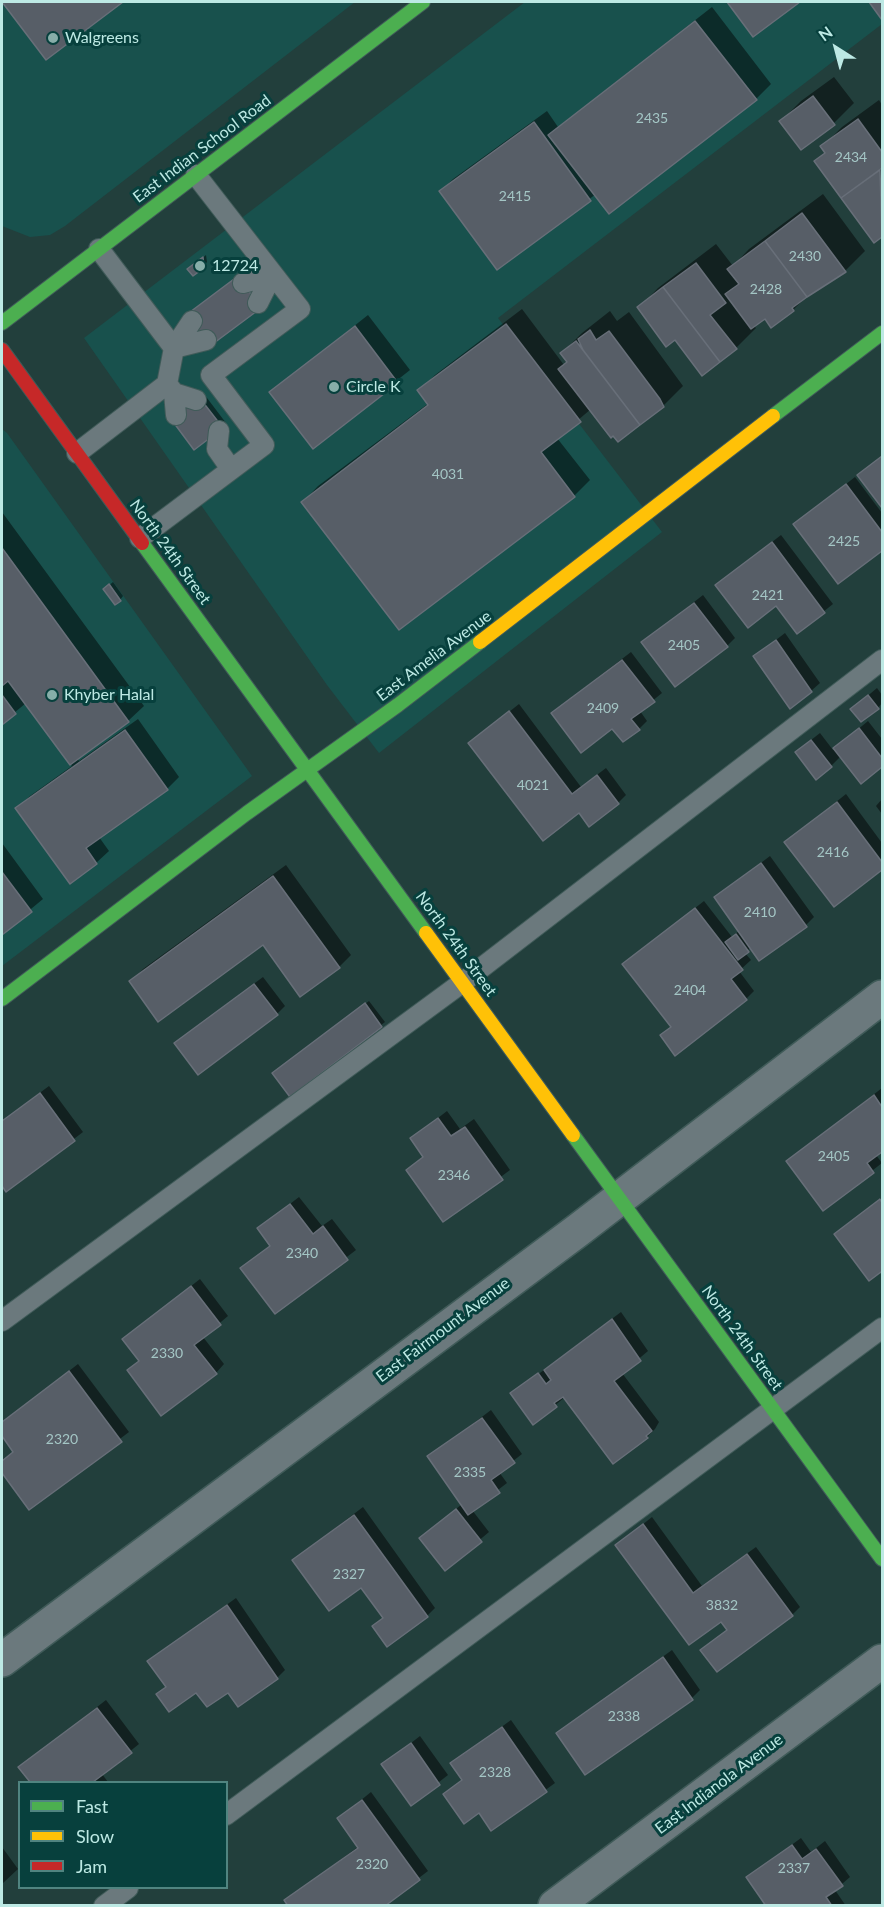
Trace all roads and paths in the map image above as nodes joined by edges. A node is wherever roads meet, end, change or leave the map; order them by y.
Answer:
1 (423, 2) edge
2 (196, 175) junction
3 (99, 249) junction
4 (272, 275) junction
5 (243, 283) dead end
6 (258, 303) dead end
7 (192, 321) dead end
8 (2, 323) edge
9 (882, 333) edge
10 (206, 340) dead end
11 (174, 348) junction
12 (2, 350) edge
13 (171, 389) junction
14 (196, 400) dead end
15 (176, 415) dead end
16 (212, 442) dead end
17 (77, 453) junction
18 (231, 469) junction
19 (140, 538) junction
20 (882, 660) edge
21 (308, 769) junction
22 (463, 982) junction
23 (882, 997) edge
24 (2, 999) edge
25 (620, 1198) junction
26 (2, 1321) edge
27 (882, 1328) edge
28 (774, 1410) junction
29 (882, 1559) edge
30 (2, 1660) edge
31 (882, 1661) edge
32 (228, 1814) edge
33 (125, 1889) edge
34 (104, 1905) edge
35 (555, 1905) edge

1 - 2 main road, East Indian School Road
2 - 3 main road, East Indian School Road
2 - 4 lane
3 - 8 main road, East Indian School Road
3 - 11 lane
4 - 5 lane
4 - 6 lane
4 - 18 lane
7 - 11 lane
9 - 21 main road, East Amelia Avenue
10 - 11 lane
11 - 13 lane
12 - 17 main road, North 24th Street
13 - 14 lane
13 - 15 lane
13 - 17 lane
16 - 18 lane
17 - 19 main road, North 24th Street
18 - 19 lane
19 - 21 main road, North 24th Street
20 - 22 lane
21 - 22 main road, North 24th Street
21 - 24 main road, East Amelia Avenue
22 - 25 main road, North 24th Street
22 - 26 lane
23 - 25 street, East Fairmount Avenue
25 - 28 main road, North 24th Street
25 - 30 street, East Fairmount Avenue
27 - 28 lane
28 - 29 main road, North 24th Street
28 - 32 lane
31 - 35 street, East Indianola Avenue
33 - 34 lane

